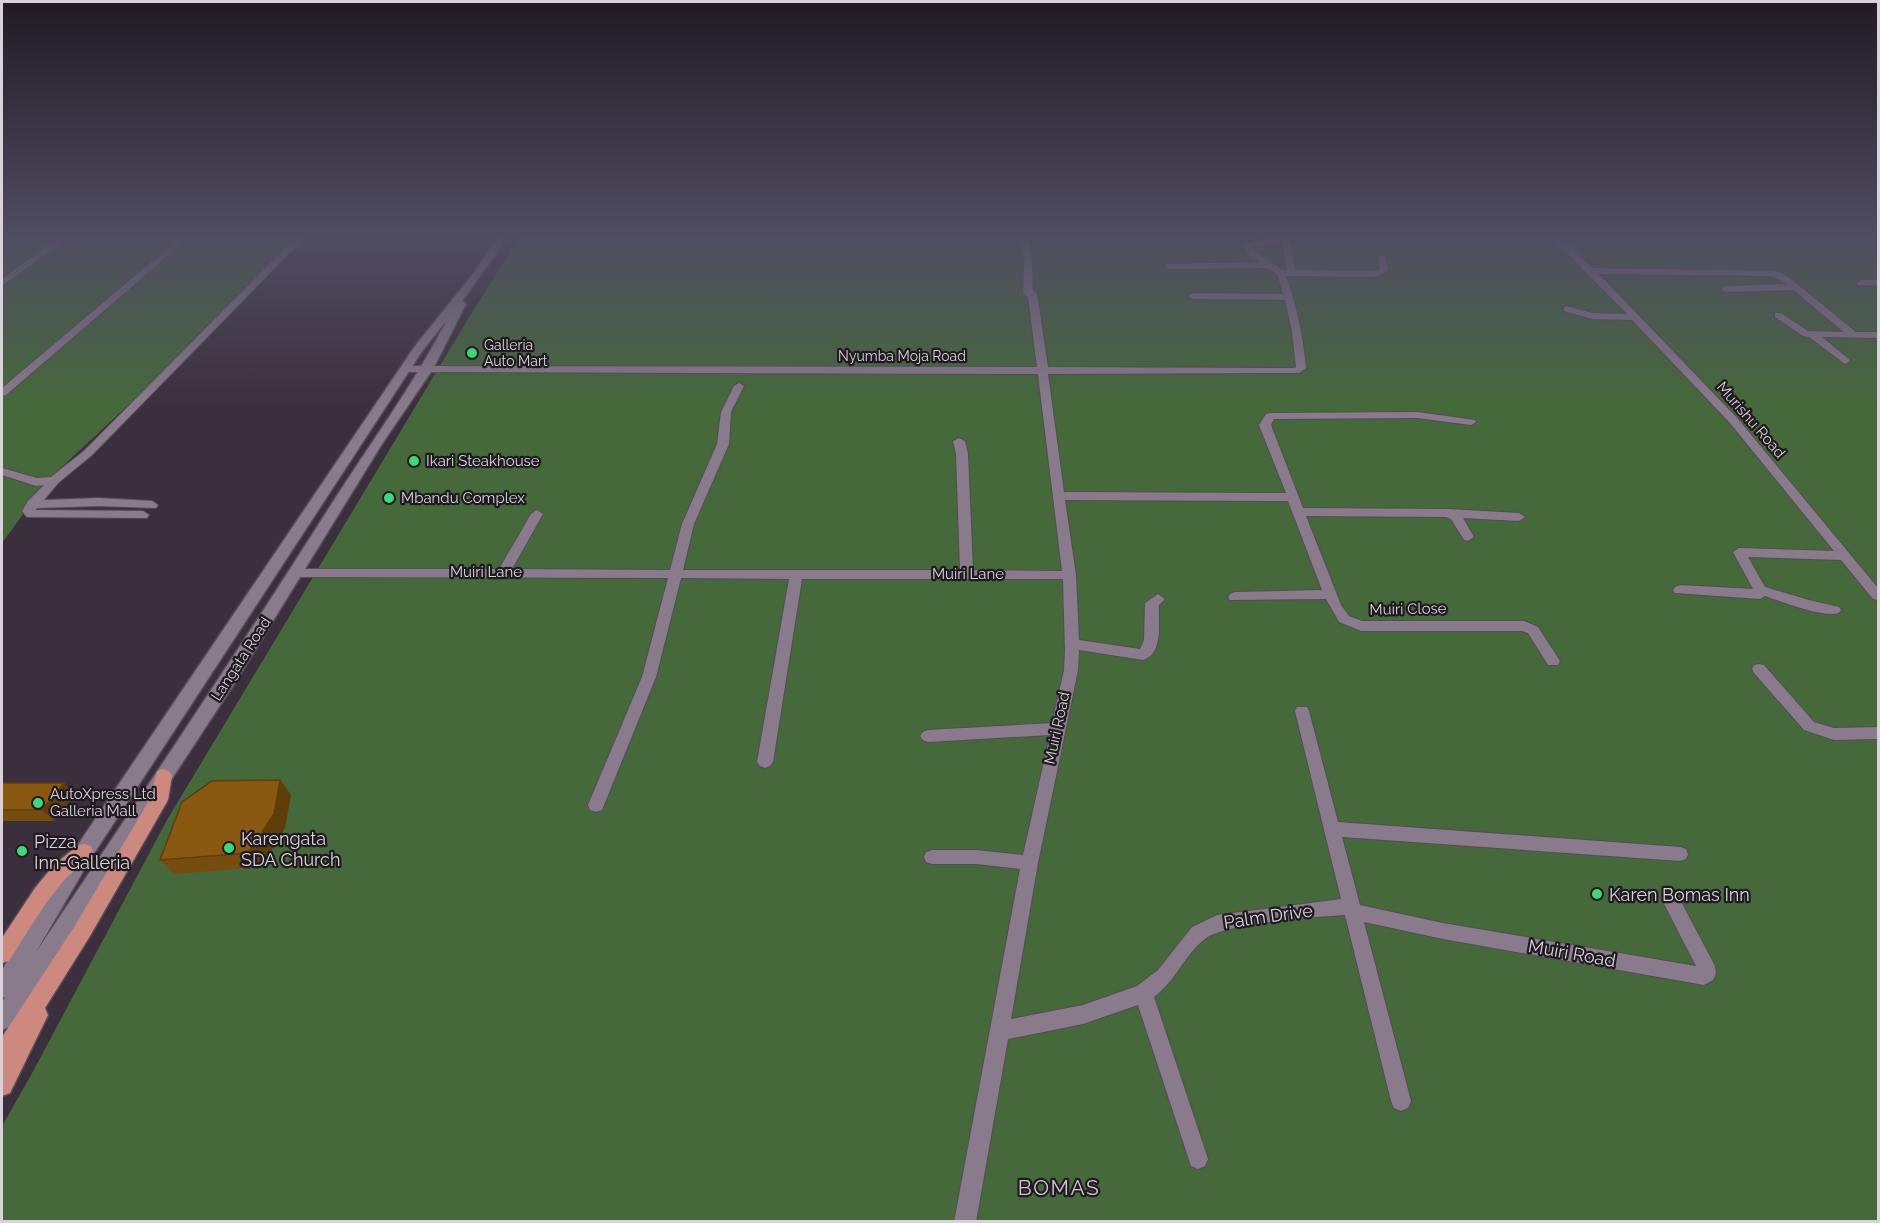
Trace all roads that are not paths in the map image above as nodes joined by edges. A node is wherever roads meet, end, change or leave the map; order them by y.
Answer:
1 (109, 293) edge
2 (119, 293) edge
3 (246, 293) edge
4 (463, 293) edge
5 (465, 293) edge
6 (1032, 293) edge
7 (1288, 293) edge
8 (1612, 293) edge
9 (1802, 293) edge
10 (1193, 296) dead end
11 (1289, 297) junction
12 (1567, 309) dead end
13 (1778, 315) dead end
14 (1635, 317) junction
15 (1813, 335) junction
16 (1854, 335) junction
17 (1878, 335) edge
18 (1845, 361) dead end
19 (405, 369) junction
20 (427, 369) junction
21 (1043, 371) junction
22 (2, 383) edge
23 (739, 386) dead end
24 (2, 393) edge
25 (1471, 422) dead end
26 (959, 441) dead end
27 (2, 471) edge
28 (54, 480) junction
29 (1059, 496) junction
30 (1293, 496) junction
31 (32, 504) junction
32 (152, 505) dead end
33 (1299, 512) junction
34 (537, 514) dead end
35 (1451, 514) junction
36 (143, 515) dead end
37 (1519, 517) dead end
38 (1468, 537) dead end
39 (1845, 556) junction
40 (504, 572) junction
41 (296, 573) junction
42 (677, 574) junction
43 (967, 574) junction
44 (1860, 574) junction
45 (796, 575) junction
46 (1068, 575) junction
47 (1878, 575) edge
48 (1680, 590) dead end
49 (1760, 590) junction
50 (1330, 594) junction
51 (1878, 596) edge
52 (1235, 597) dead end
53 (1158, 599) dead end
54 (1834, 610) dead end
55 (1074, 644) junction
56 (1553, 661) dead end
57 (1759, 669) dead end
58 (1302, 711) dead end
59 (1057, 729) junction
60 (1878, 733) edge
61 (928, 736) dead end
62 (765, 762) dead end
63 (163, 776) junction
64 (596, 804) dead end
65 (1331, 829) junction
66 (84, 852) junction
67 (1680, 854) dead end
68 (932, 857) dead end
69 (1029, 863) junction
70 (1670, 898) dead end
71 (1352, 909) junction
72 (83, 930) junction
73 (2, 954) edge
74 (2, 988) edge
75 (1143, 993) junction
76 (2, 1020) edge
77 (1001, 1030) junction
78 (2, 1056) edge
79 (2, 1085) edge
80 (1401, 1101) dead end
81 (1198, 1159) dead end
82 (965, 1221) edge

1 - 22 street
2 - 24 street
3 - 28 street
4 - 19 main road, Langata Road
5 - 20 main road, Langata Road
6 - 21 street, Muiri Road
7 - 11 street, Nyumba Moja Road
8 - 14 street, Murishu Road
9 - 16 street
10 - 11 street
11 - 21 street, Nyumba Moja Road
12 - 14 street
13 - 15 street
14 - 39 street, Murishu Road
15 - 16 street
15 - 18 street
16 - 17 street
19 - 20 street, Nyumba Moja Road
19 - 66 main road, Langata Road
20 - 21 street, Nyumba Moja Road
20 - 41 main road, Langata Road
21 - 29 street, Muiri Road
23 - 42 street
25 - 30 street, Muiri Close
26 - 43 street
27 - 28 street
28 - 31 street
29 - 30 street
29 - 46 street, Muiri Road
30 - 33 street, Muiri Close
31 - 32 street
31 - 36 street
33 - 35 street
33 - 50 street, Muiri Close
34 - 40 street
35 - 37 street
35 - 38 street
39 - 44 street, Murishu Road
39 - 49 street
40 - 41 street, Muiri Lane
40 - 42 street, Muiri Lane
41 - 63 main road, Langata Road
42 - 45 street, Muiri Lane
42 - 64 street
43 - 45 street, Muiri Lane
43 - 46 street, Muiri Lane
44 - 47 street
44 - 51 street, Murishu Road
45 - 62 street
46 - 55 street, Muiri Road
48 - 49 street
49 - 54 street
50 - 52 street
50 - 56 street, Muiri Close
53 - 55 street
55 - 59 street, Muiri Road
57 - 60 street
58 - 65 street
59 - 61 street
59 - 69 street, Muiri Road
63 - 72 main road
63 - 76 main road, Langata Road
65 - 67 street
65 - 71 street
66 - 73 main road
66 - 74 main road, Langata Road
68 - 69 street
69 - 77 street, Muiri Road
70 - 71 street, Muiri Road
71 - 75 street, Palm Drive
71 - 80 street
72 - 78 main road
72 - 79 main road
75 - 77 street, Palm Drive
75 - 81 street
77 - 82 street, Muiri Road

